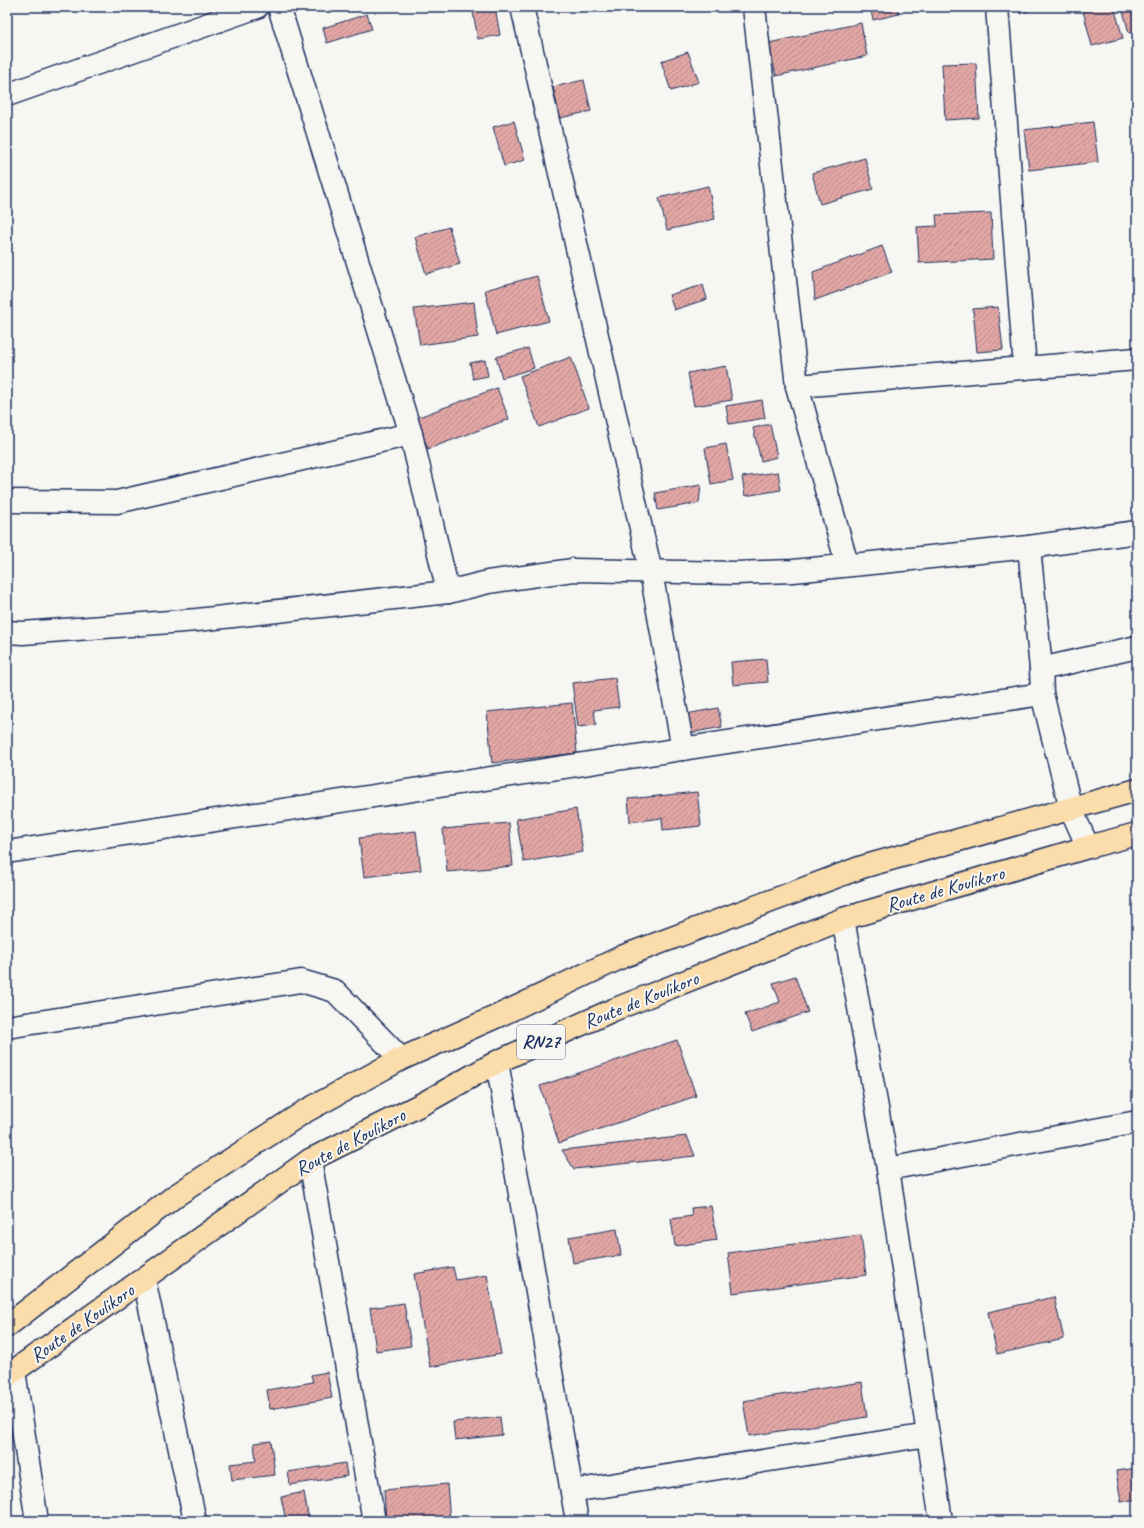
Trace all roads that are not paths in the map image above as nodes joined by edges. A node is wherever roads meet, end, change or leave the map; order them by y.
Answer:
1 (257, 7) edge
2 (279, 7) edge
3 (522, 7) edge
4 (754, 7) edge
5 (997, 7) edge
6 (7, 95) edge
7 (1137, 359) edge
8 (1025, 368) junction
9 (797, 386) junction
10 (411, 434) junction
11 (7, 501) edge
12 (1137, 532) edge
13 (1029, 547) junction
14 (847, 564) junction
15 (651, 572) junction
16 (448, 592) junction
17 (7, 632) edge
18 (1137, 647) edge
19 (1041, 669) junction
20 (1042, 694) junction
21 (683, 749) junction
22 (1137, 790) edge
23 (1071, 809) junction
24 (1137, 834) edge
25 (1088, 847) junction
26 (7, 852) edge
27 (843, 919) junction
28 (7, 1027) edge
29 (401, 1059) junction
30 (497, 1062) junction
31 (1137, 1122) edge
32 (310, 1160) junction
33 (888, 1169) junction
34 (144, 1279) junction
35 (7, 1326) edge
36 (11, 1373) edge
37 (928, 1435) junction
38 (572, 1491) junction
39 (37, 1521) edge
40 (195, 1521) edge
41 (374, 1521) edge
42 (577, 1521) edge
43 (941, 1521) edge

1 - 6 street
2 - 10 street
3 - 15 street
4 - 9 street
5 - 8 street
7 - 8 street
8 - 9 street
9 - 14 street
10 - 11 street
10 - 16 street
12 - 13 street
13 - 14 street
13 - 19 street
14 - 15 street
15 - 16 street
15 - 21 street
16 - 17 street
18 - 19 street
19 - 20 street
20 - 21 street
20 - 23 street
21 - 26 street
22 - 23 main road, Route de Koulikoro / RN27
23 - 25 street
23 - 29 main road, Route de Koulikoro / RN27
24 - 25 main road, Route de Koulikoro / RN27
25 - 27 main road, Route de Koulikoro / RN27
27 - 30 main road, Route de Koulikoro / RN27
27 - 33 street
28 - 29 street
29 - 35 main road, Route de Koulikoro / RN27
30 - 32 main road, Route de Koulikoro / RN27
30 - 38 street
31 - 33 street
32 - 34 main road, Route de Koulikoro / RN27
32 - 41 street
33 - 37 street
34 - 36 main road, Route de Koulikoro / RN27
34 - 40 street
36 - 39 street
37 - 38 street
37 - 43 street
38 - 42 street

